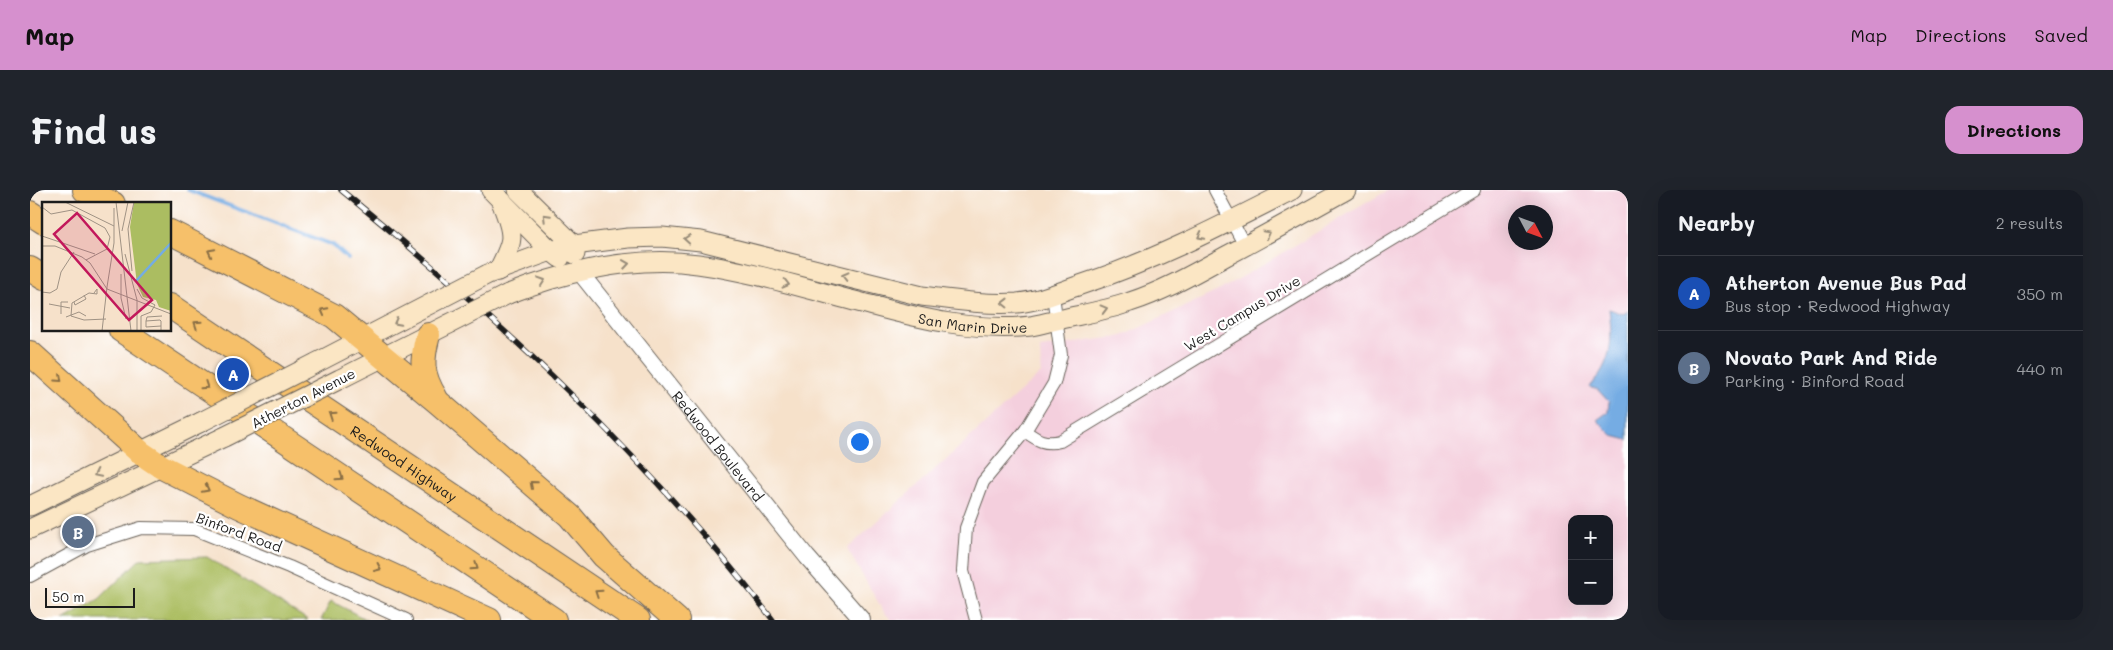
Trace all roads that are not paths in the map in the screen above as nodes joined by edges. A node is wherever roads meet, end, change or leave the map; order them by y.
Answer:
1 (85, 190) edge
2 (518, 190) edge
3 (1215, 190) edge
4 (1292, 190) edge
5 (1346, 190) edge
6 (1474, 190) edge
7 (495, 194) edge
8 (109, 202) edge
9 (30, 212) edge
10 (42, 221) edge
11 (1231, 221) junction
12 (171, 233) edge
13 (574, 245) junction
14 (1245, 246) junction
15 (551, 251) junction
16 (30, 269) edge
17 (578, 270) junction
18 (493, 272) junction
19 (42, 277) edge
20 (1053, 295) junction
21 (171, 307) edge
22 (1057, 320) junction
23 (122, 331) edge
24 (428, 335) junction
25 (364, 339) junction
26 (30, 353) edge
27 (384, 358) junction
28 (439, 403) junction
29 (1025, 431) junction
30 (141, 453) junction
31 (162, 467) junction
32 (30, 506) edge
33 (30, 529) edge
34 (30, 576) edge
35 (406, 620) edge
36 (488, 620) edge
37 (554, 620) edge
38 (638, 620) edge
39 (677, 620) edge
40 (862, 620) edge
41 (976, 620) edge

1 - 8 highway
13 -> 2 main road
3 - 11 street
4 - 11 main road, San Marin Drive
14 -> 5 main road, San Marin Drive
6 - 29 street, West Campus Drive
7 - 15 main road, Redwood Boulevard
7 - 18 main road
9 - 10 highway
11 - 14 street
11 -> 20 main road, San Marin Drive
25 -> 12 highway
13 - 15 main road, Atherton Avenue
13 - 17 main road, Redwood Boulevard
20 -> 13 main road, San Marin Drive
22 -> 14 main road, San Marin Drive
15 - 17 main road, Redwood Boulevard
15 - 18 main road, Atherton Avenue
16 - 19 highway
17 -> 22 main road, San Marin Drive
24 -> 17 main road, Atherton Avenue, bridge
17 - 40 street, Redwood Boulevard
18 -> 25 main road, Atherton Avenue, bridge
20 - 22 street
38 -> 21 highway, Redwood Highway
22 - 29 street
23 -> 37 highway
24 - 27 main road, Atherton Avenue
24 - 28 highway
25 - 27 highway
25 - 30 main road, Atherton Avenue, bridge
26 -> 30 highway
27 - 28 highway
27 - 31 main road, Atherton Avenue, bridge
39 -> 28 highway
29 - 41 street
30 - 31 highway
30 -> 32 main road, Atherton Avenue
31 - 33 main road, Atherton Avenue
31 -> 36 highway
34 - 35 street, Binford Road

